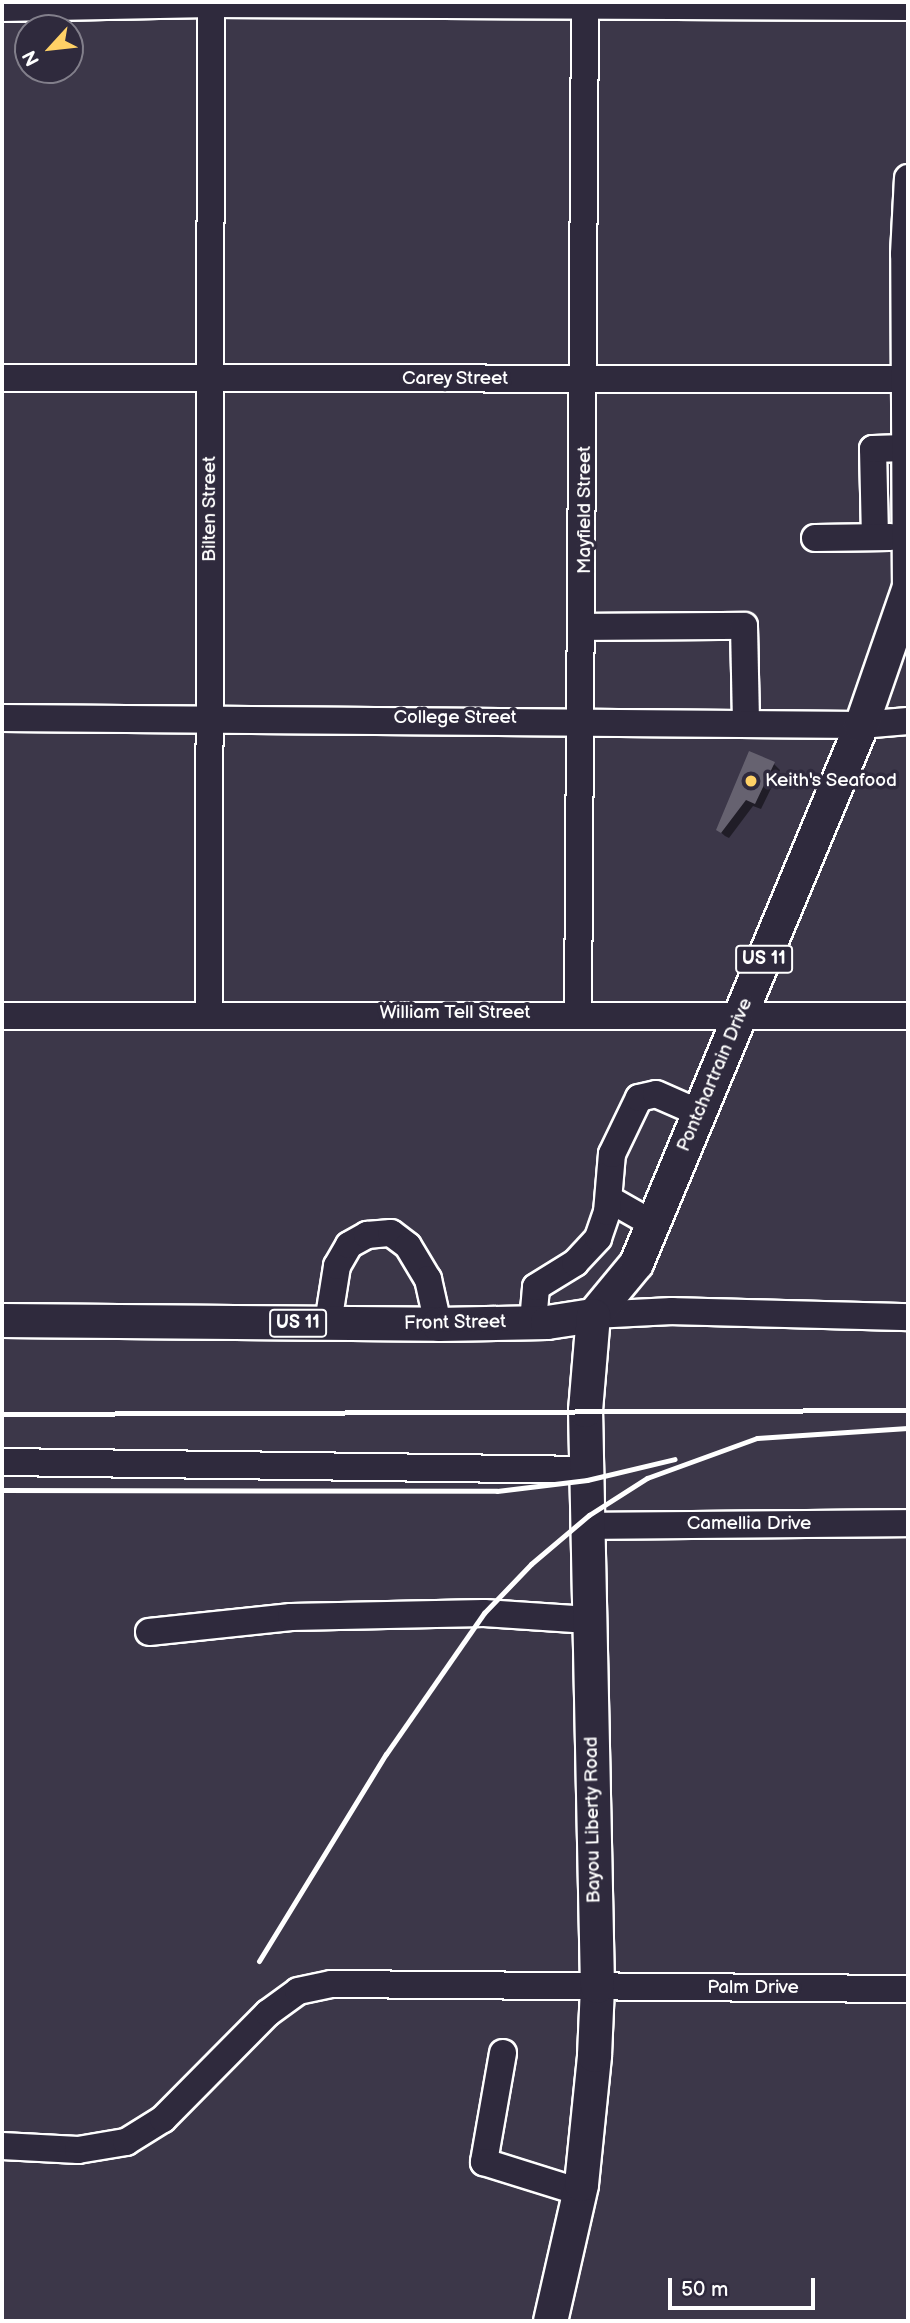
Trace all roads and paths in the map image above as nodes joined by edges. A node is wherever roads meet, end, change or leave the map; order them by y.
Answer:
1 (157, 3) edge
2 (333, 3) edge
3 (211, 4) junction
4 (458, 4) edge
5 (585, 7) junction
6 (908, 7) edge
7 (2, 8) edge
8 (908, 178) edge
9 (907, 219) edge
10 (906, 295) edge
11 (2, 378) edge
12 (209, 379) junction
13 (586, 379) junction
14 (907, 379) edge
15 (905, 448) junction
16 (906, 536) junction
17 (875, 537) junction
18 (815, 538) dead end
19 (907, 592) edge
20 (584, 627) junction
21 (210, 717) junction
22 (2, 718) edge
23 (583, 719) junction
24 (746, 721) junction
25 (908, 721) edge
26 (861, 725) junction
27 (578, 1013) junction
28 (209, 1015) junction
29 (2, 1016) edge
30 (908, 1016) edge
31 (739, 1018) junction
32 (699, 1113) junction
33 (609, 1199) junction
34 (653, 1223) junction
35 (593, 1315) junction
36 (908, 1317) edge
37 (2, 1320) edge
38 (533, 1322) junction
39 (328, 1323) junction
40 (438, 1324) junction
41 (2, 1462) edge
42 (588, 1470) junction
43 (908, 1523) edge
44 (590, 1526) junction
45 (589, 1620) junction
46 (149, 1632) dead end
47 (597, 1986) junction
48 (908, 1989) edge
49 (503, 2053) dead end
50 (2, 2146) edge
51 (580, 2192) junction
52 (550, 2321) edge

1 - 3 street
1 - 7 street
2 - 3 street
2 - 4 street
3 - 12 street, Bilten Street
4 - 5 street
5 - 6 street
5 - 13 street, Mayfield Street
8 - 9 street
9 - 10 street
10 - 14 street
11 - 12 street, Carey Street
12 - 13 street, Carey Street
12 - 21 street, Bilten Street
13 - 14 street, Carey Street
13 - 20 street, Mayfield Street
14 - 15 street
15 - 16 street
15 - 17 street
16 - 17 street
16 - 19 street
17 - 18 street
19 - 26 main road, Pontchartrain Drive / US 11
20 - 23 street, Mayfield Street
20 - 24 street
21 - 22 street, College Street
21 - 23 street, College Street
21 - 28 street, Bilten Street
23 - 24 street, College Street
23 - 27 street, Mayfield Street
24 - 26 street, College Street
25 - 26 street, College Street
26 - 31 main road, Pontchartrain Drive / US 11
27 - 28 street, William Tell Street
27 - 31 street, William Tell Street
28 - 29 street, William Tell Street
30 - 31 street, William Tell Street
31 - 32 main road, Pontchartrain Drive / US 11
32 - 33 street
32 - 34 main road, Pontchartrain Drive / US 11
33 - 34 street
33 - 38 street
34 - 35 main road, Pontchartrain Drive / US 11
35 - 36 street, Front Street
35 - 38 main road, Front Street / US 11
35 - 42 main road, Bayou Liberty Road
37 - 39 main road, Front Street / US 11
38 - 40 main road, Front Street / US 11
39 - 40 main road, Front Street / US 11
39 - 40 street
41 - 42 street
42 - 44 main road, Bayou Liberty Road
43 - 44 street, Camellia Drive
44 - 45 main road, Bayou Liberty Road
45 - 46 street
45 - 47 main road, Bayou Liberty Road
47 - 48 street, Palm Drive
47 - 50 street, Palm Drive
47 - 51 main road, Bayou Liberty Road
49 - 51 street
51 - 52 main road, Bayou Liberty Road

